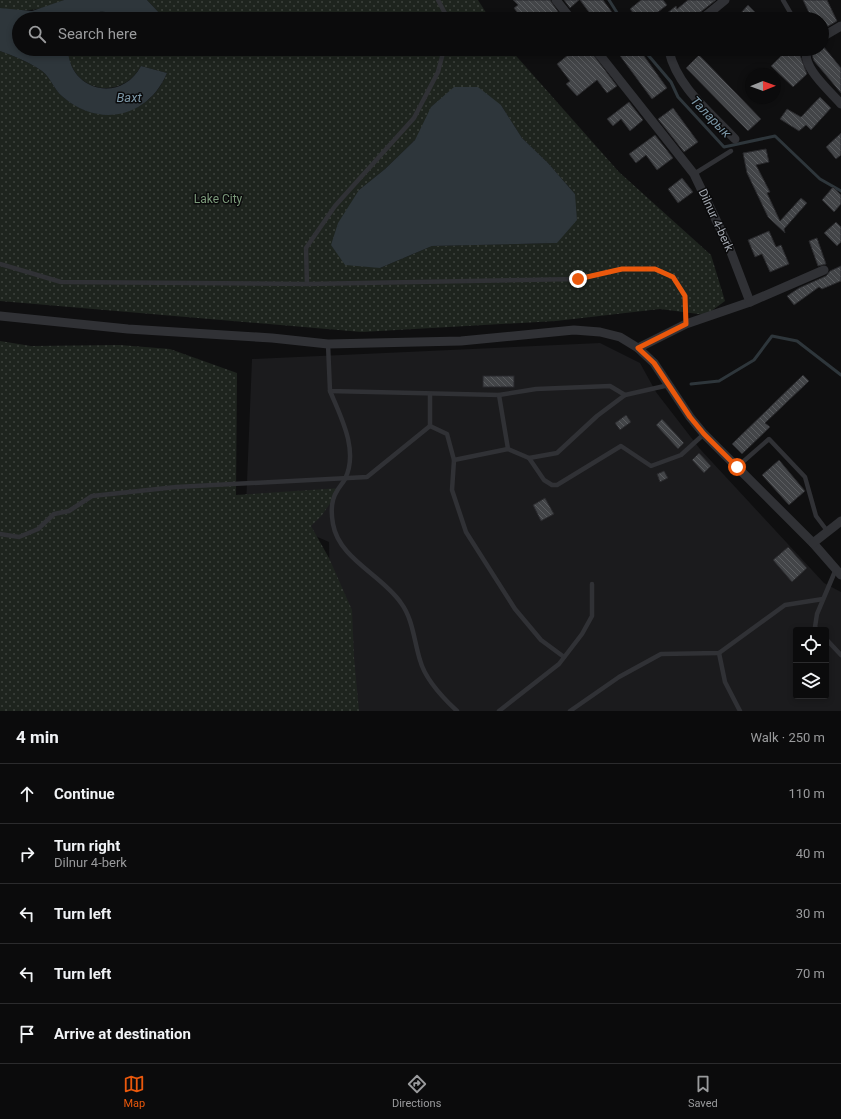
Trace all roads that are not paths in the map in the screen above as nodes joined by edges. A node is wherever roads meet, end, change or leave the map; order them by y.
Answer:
1 (438, 0) edge
2 (556, 0) edge
3 (725, 0) edge
4 (783, 0) edge
5 (444, 12) edge
6 (565, 12) edge
7 (710, 12) edge
8 (790, 12) edge
9 (841, 26) edge
10 (829, 33) edge
11 (442, 56) edge
12 (601, 56) edge
13 (669, 56) edge
14 (805, 56) edge
15 (841, 104) edge
16 (735, 138) dead end
17 (731, 151) dead end
18 (694, 174) junction
19 (0, 264) edge
20 (824, 270) dead end
21 (307, 284) junction
22 (750, 302) junction
23 (0, 316) edge
24 (686, 324) junction
25 (328, 344) junction
26 (638, 348) junction
27 (669, 385) junction
28 (330, 392) junction
29 (430, 394) junction
30 (499, 395) junction
31 (625, 395) junction
32 (430, 426) junction
33 (704, 434) junction
34 (508, 448) junction
35 (529, 458) junction
36 (454, 460) junction
37 (737, 467) junction
38 (346, 478) junction
39 (841, 521) edge
40 (828, 532) junction
41 (0, 534) edge
42 (814, 544) junction
43 (838, 572) edge
44 (592, 584) dead end
45 (824, 599) junction
46 (815, 627) edge
47 (829, 642) edge
48 (719, 653) junction
49 (841, 655) edge
50 (564, 657) junction
51 (457, 711) edge
52 (500, 711) edge
53 (570, 711) edge
54 (740, 711) edge

1 - 5 lane
2 - 6 street
3 - 7 street
4 - 8 lane
9 - 10 street
11 - 21 lane
12 - 18 street, Dilnur 4-berk
13 - 16 street
14 - 15 street
17 - 18 lane
18 - 22 street, Dilnur 4-berk
19 - 21 lane
20 - 22 street
21 - 24 lane
22 - 24 street
23 - 25 street
24 - 26 street
25 - 26 street
25 - 28 lane
26 - 27 street
27 - 31 lane
27 - 33 street
28 - 29 lane
28 - 38 lane
29 - 30 lane
29 - 32 lane
30 - 31 lane
30 - 34 lane
31 - 35 lane
32 - 36 lane
32 - 38 lane
33 - 35 lane
33 - 37 street
34 - 35 lane
34 - 36 lane
36 - 50 lane
37 - 40 lane
37 - 42 street
38 - 41 lane
38 - 51 lane
39 - 40 street
40 - 42 street
42 - 43 street
43 - 45 lane
44 - 50 lane
45 - 46 lane
45 - 48 lane
47 - 49 lane
48 - 53 lane
48 - 54 lane
50 - 52 lane

